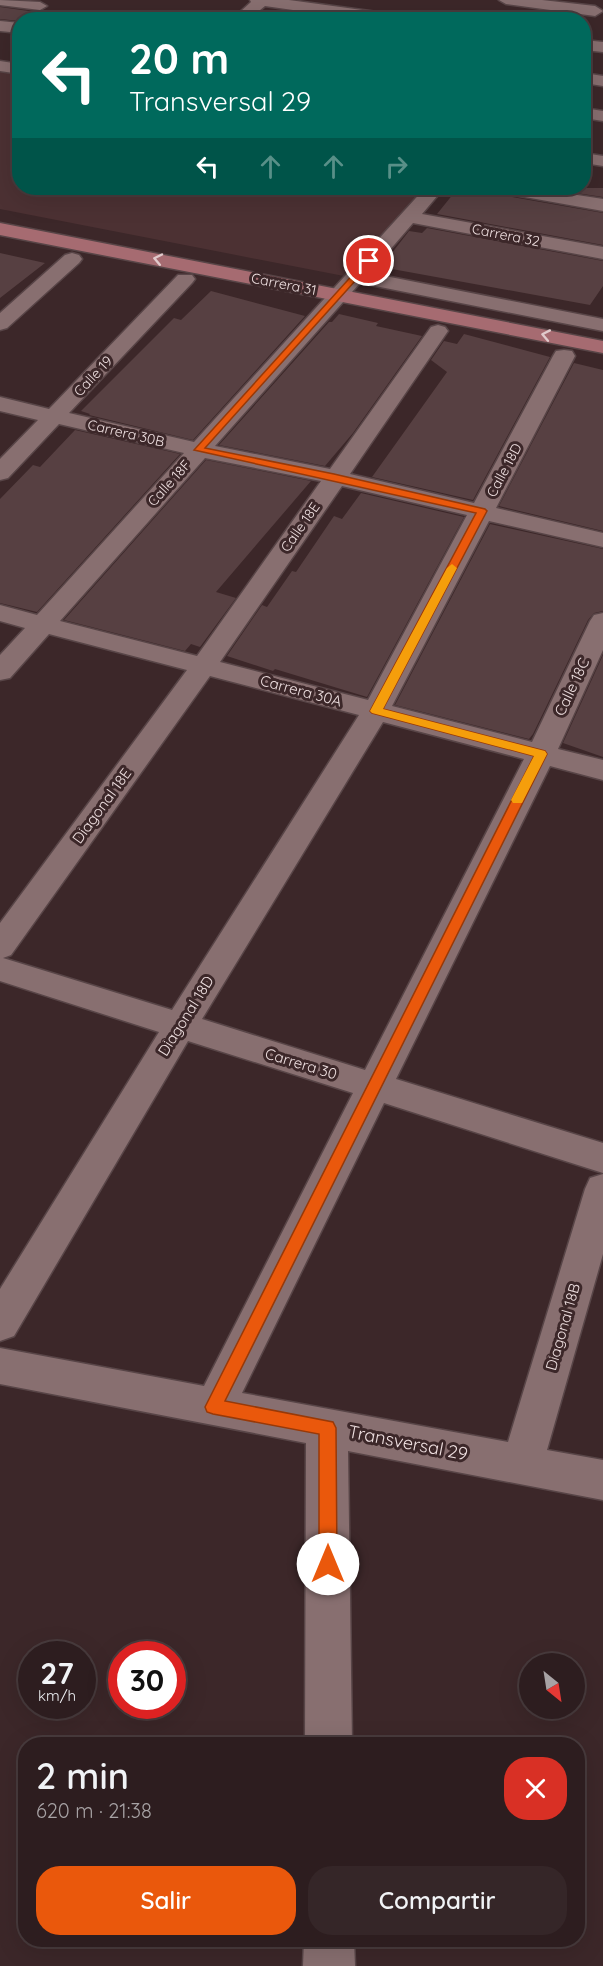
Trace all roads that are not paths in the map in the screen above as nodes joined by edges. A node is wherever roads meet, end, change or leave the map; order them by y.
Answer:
1 (257, 0) edge
2 (506, 0) edge
3 (0, 1) edge
4 (262, 1) edge
5 (45, 3) edge
6 (600, 6) edge
7 (32, 12) edge
8 (248, 12) edge
9 (341, 12) edge
10 (429, 195) edge
11 (544, 195) edge
12 (603, 205) edge
13 (409, 217) junction
14 (0, 229) edge
15 (0, 246) edge
16 (603, 253) edge
17 (72, 259) junction
18 (355, 276) junction
19 (185, 279) junction
20 (333, 301) junction
21 (602, 322) edge
22 (0, 324) edge
23 (438, 331) junction
24 (595, 345) edge
25 (564, 356) junction
26 (603, 363) edge
27 (0, 404) edge
28 (55, 416) junction
29 (199, 450) junction
30 (0, 473) edge
31 (334, 477) junction
32 (482, 511) junction
33 (603, 540) edge
34 (0, 613) edge
35 (603, 621) edge
36 (42, 624) junction
37 (204, 666) junction
38 (0, 672) edge
39 (376, 711) junction
40 (541, 754) junction
41 (603, 770) edge
42 (0, 947) edge
43 (0, 969) edge
44 (180, 1026) junction
45 (375, 1087) junction
46 (603, 1158) edge
47 (603, 1189) edge
48 (0, 1324) edge
49 (0, 1366) edge
50 (213, 1407) junction
51 (327, 1428) junction
52 (522, 1465) junction
53 (603, 1480) edge
54 (328, 1737) edge
55 (329, 1947) edge
56 (329, 1966) edge

1 - 4 street
2 - 6 street
3 - 5 street
4 - 8 street
4 - 9 street
5 - 7 street
10 - 13 street, Calle 18F
11 - 12 street
13 - 16 street, Carrera 32
13 - 18 street, Calle 18F
20 -> 14 main road, Carrera 31
15 - 17 main road, Carrera 31
17 - 19 main road, Carrera 31
17 - 22 street
18 - 20 street, Calle 18F
18 - 21 street
19 - 20 main road, Carrera 31
19 - 28 street, Calle 19
20 - 23 main road, Carrera 31
24 -> 20 main road, Carrera 31
20 - 29 street, Calle 18F
21 - 24 street
23 - 25 main road, Carrera 31
23 - 31 street, Calle 18E
25 - 26 main road, Carrera 31
25 - 32 street, Calle 18D
27 - 28 street, Carrera 30B
28 - 29 street, Carrera 30B
28 - 30 street, Calle 19
29 - 31 street, Carrera 30B
29 - 36 street, Calle 18F
31 - 32 street, Carrera 30B
31 - 37 street, Calle 18E
32 - 33 street, Carrera 30B
32 - 39 street, Calle 18D
34 - 36 street, Carrera 30A
35 - 40 street, Calle 18C
36 - 37 street, Carrera 30A
36 - 38 street, Calle 18F
37 - 39 street, Carrera 30A
37 - 42 street, Diagonal 18E
39 - 40 street, Carrera 30A
39 - 44 street, Diagonal 18D
40 - 41 street, Carrera 30A
40 - 45 street, Calle 18C
43 - 44 street, Carrera 30
44 - 45 street, Carrera 30
44 - 48 street, Diagonal 18D
45 - 46 street, Carrera 30
45 - 50 street, Calle 18C
47 - 52 street, Diagonal 18B
49 - 50 street, Transversal 29
50 - 51 street, Transversal 29
51 - 52 street, Transversal 29
51 - 54 street
52 - 53 street, Transversal 29
55 - 56 street

